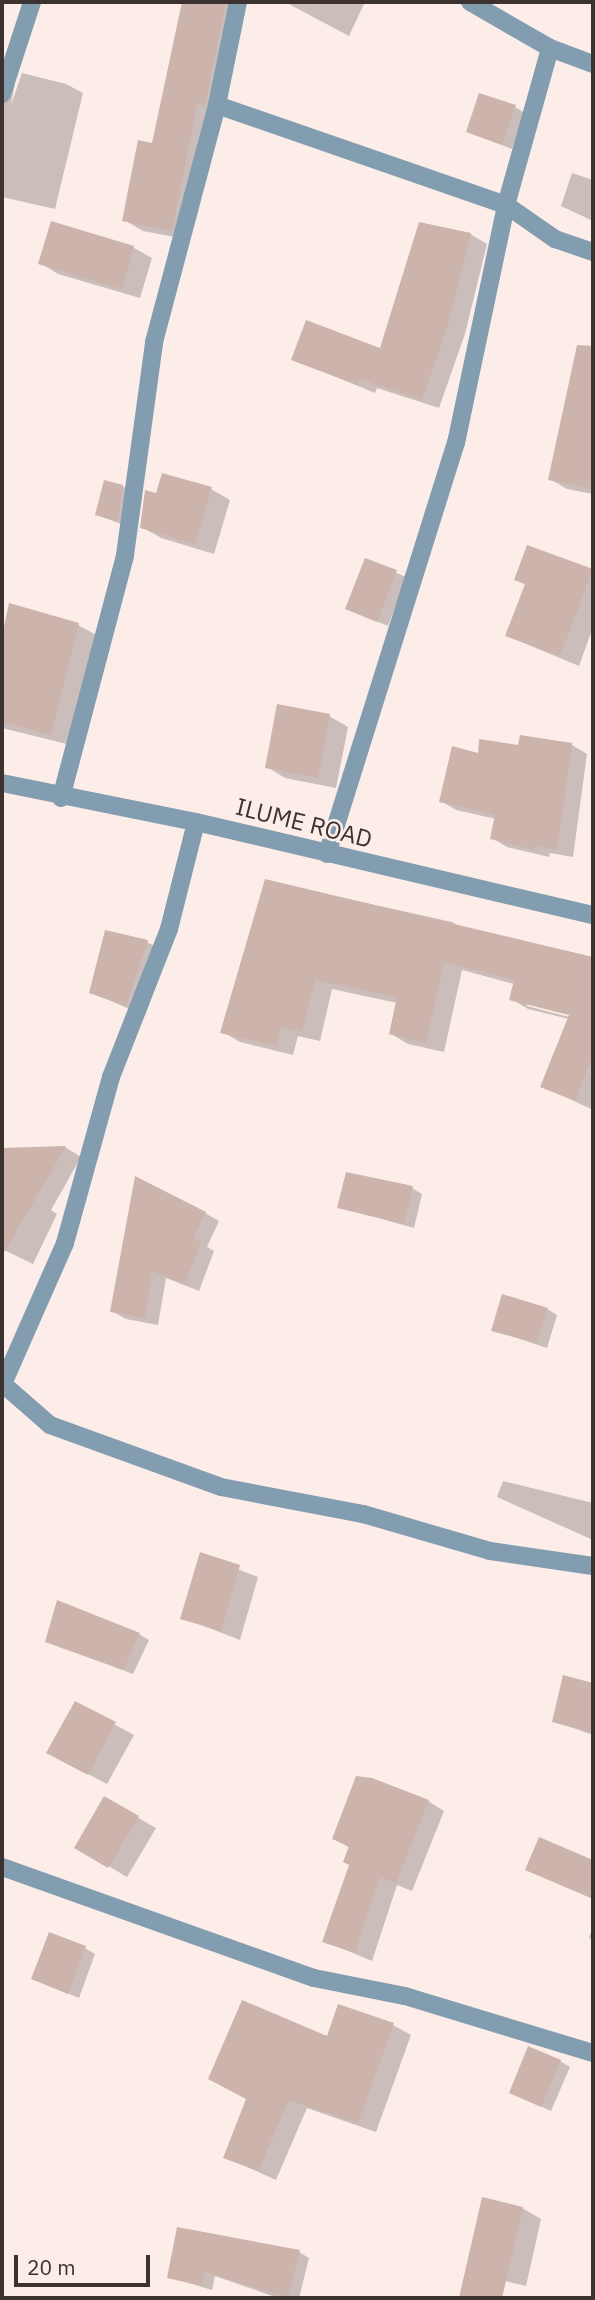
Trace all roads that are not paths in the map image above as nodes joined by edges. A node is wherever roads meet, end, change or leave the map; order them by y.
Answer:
1 (32, 2) edge
2 (238, 2) edge
3 (470, 2) edge
4 (550, 48) junction
5 (593, 64) edge
6 (2, 94) edge
7 (217, 105) junction
8 (506, 205) junction
9 (593, 252) edge
10 (2, 783) edge
11 (61, 798) junction
12 (196, 822) junction
13 (327, 854) junction
14 (593, 915) edge
15 (2, 1385) edge
16 (593, 1566) edge
17 (2, 1867) edge
18 (593, 2053) edge

1 - 6 street
2 - 7 street
3 - 4 street
4 - 5 street
4 - 8 street
7 - 8 street
7 - 11 street
8 - 9 street
8 - 13 street
10 - 11 street, ILUME ROAD
11 - 12 street, ILUME ROAD
12 - 13 street, ILUME ROAD
12 - 15 street
13 - 14 street, ILUME ROAD
15 - 16 street
17 - 18 street

